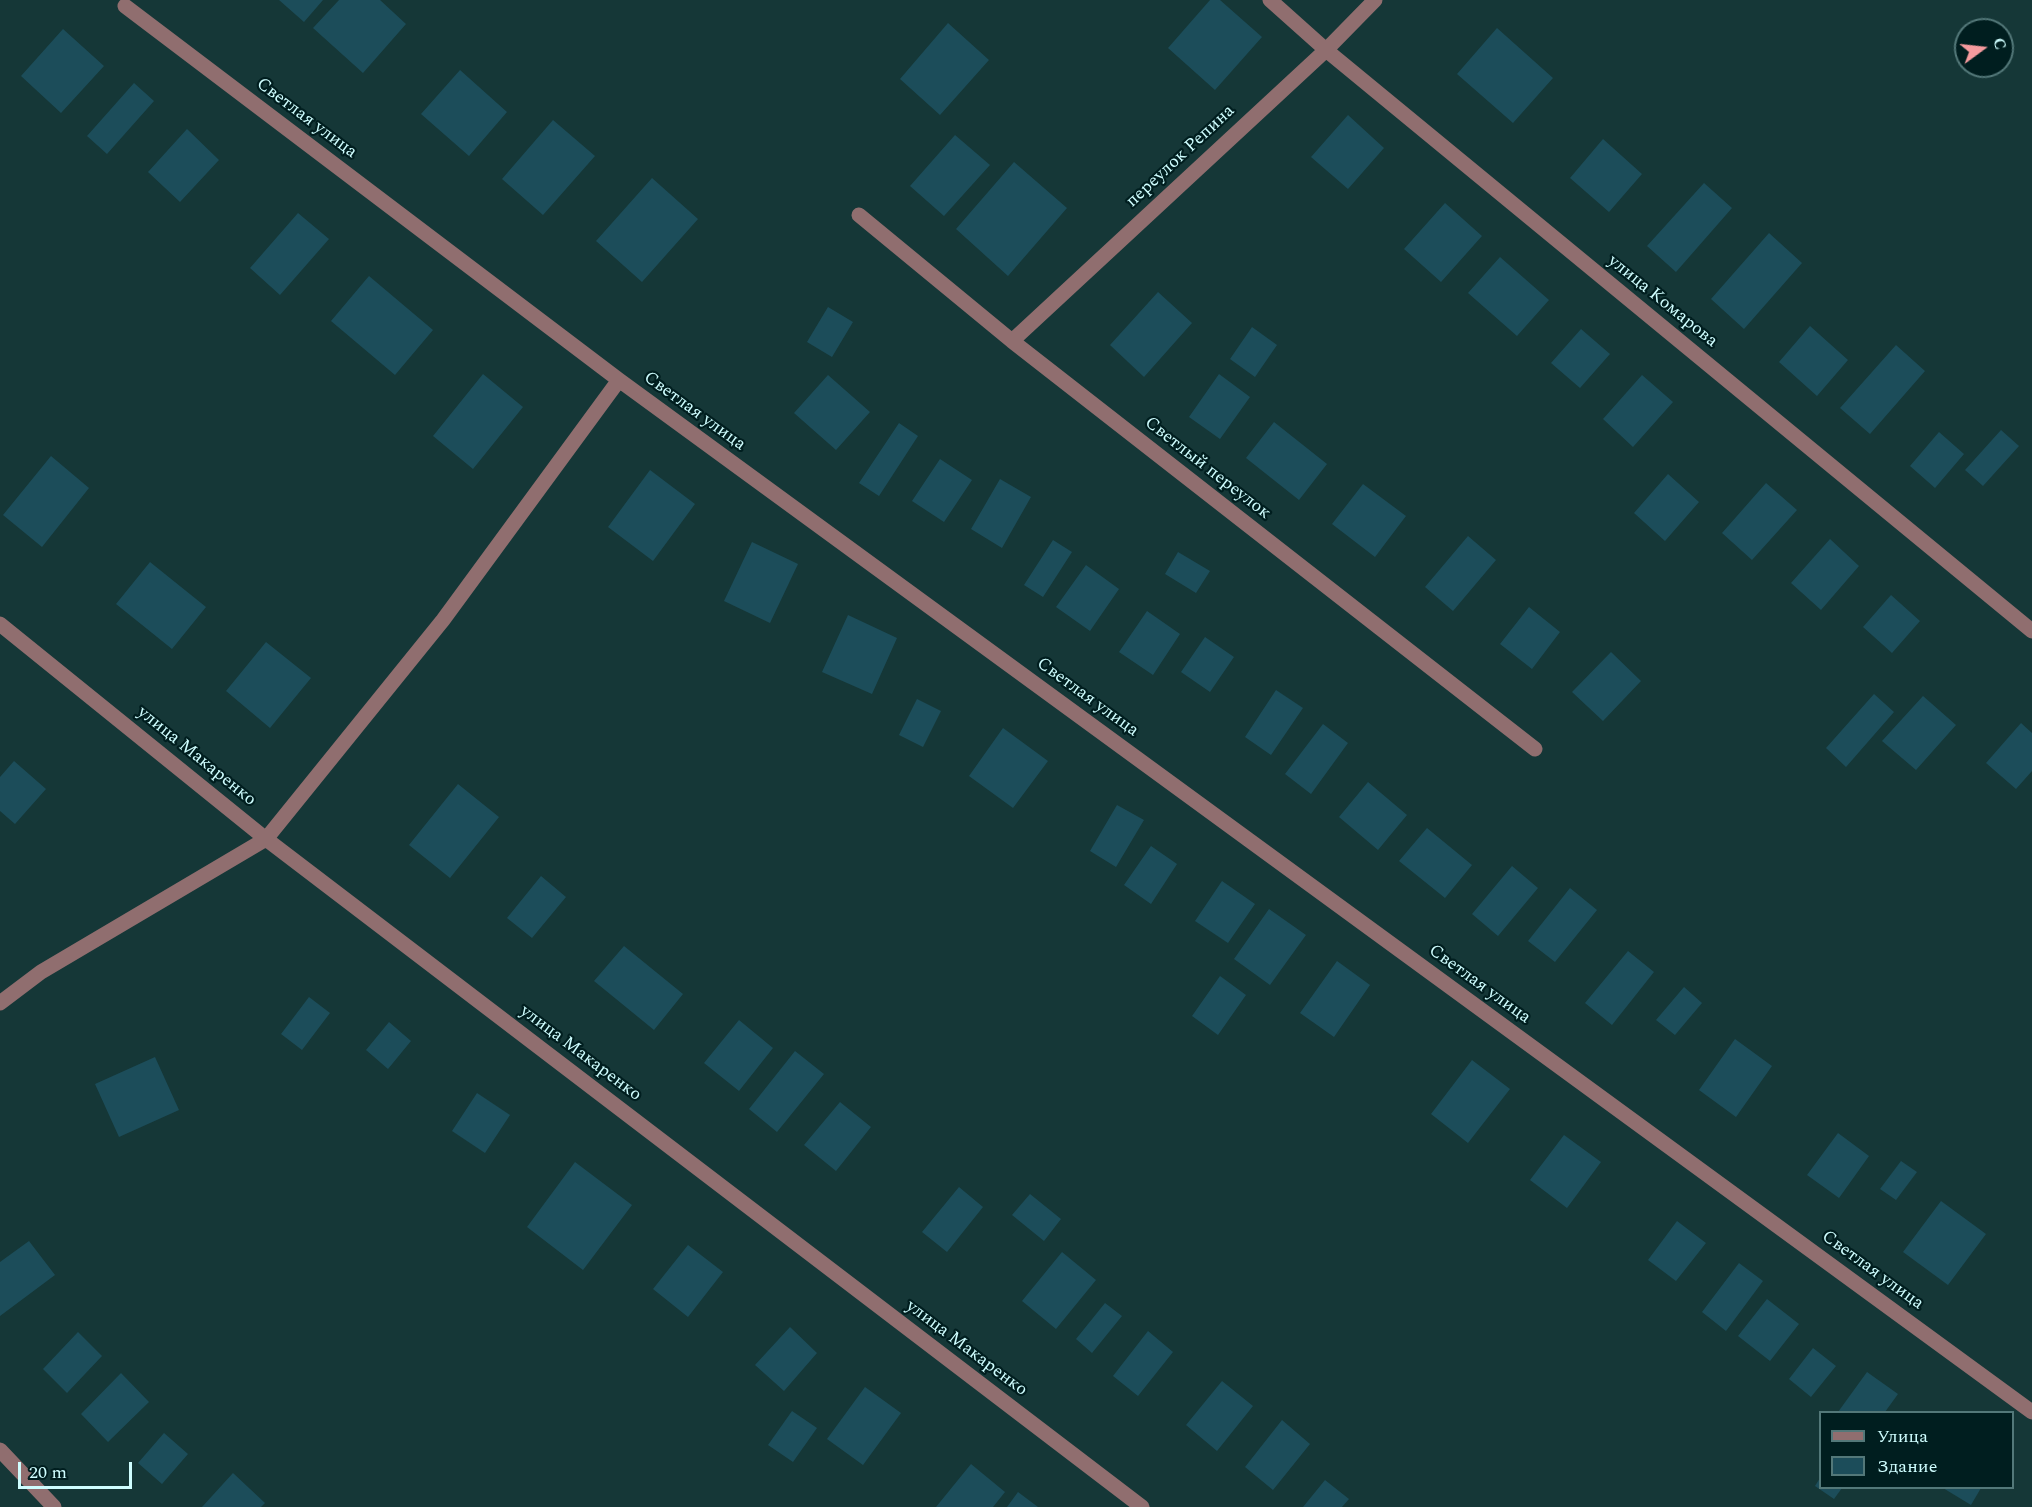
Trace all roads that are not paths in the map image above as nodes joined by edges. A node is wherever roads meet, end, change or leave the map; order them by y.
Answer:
1 (1270, 0) edge
2 (1375, 0) edge
3 (125, 6) dead end
4 (1326, 50) junction
5 (859, 215) dead end
6 (1012, 341) junction
7 (619, 380) junction
8 (0, 624) edge
9 (2032, 631) edge
10 (1535, 749) dead end
11 (266, 839) junction
12 (0, 1003) edge
13 (2032, 1413) edge
14 (0, 1450) edge
15 (54, 1507) edge
16 (1142, 1507) edge

1 - 4 street, улица Комарова
2 - 4 street, переулок Репина
3 - 7 street, Светлая улица
4 - 6 street, переулок Репина
4 - 9 street, улица Комарова
5 - 6 street, Светлый переулок
6 - 10 street, Светлый переулок
7 - 11 street
7 - 13 street, Светлая улица
8 - 11 street, улица Макаренко
11 - 12 street
11 - 16 street, улица Макаренко
14 - 15 street

